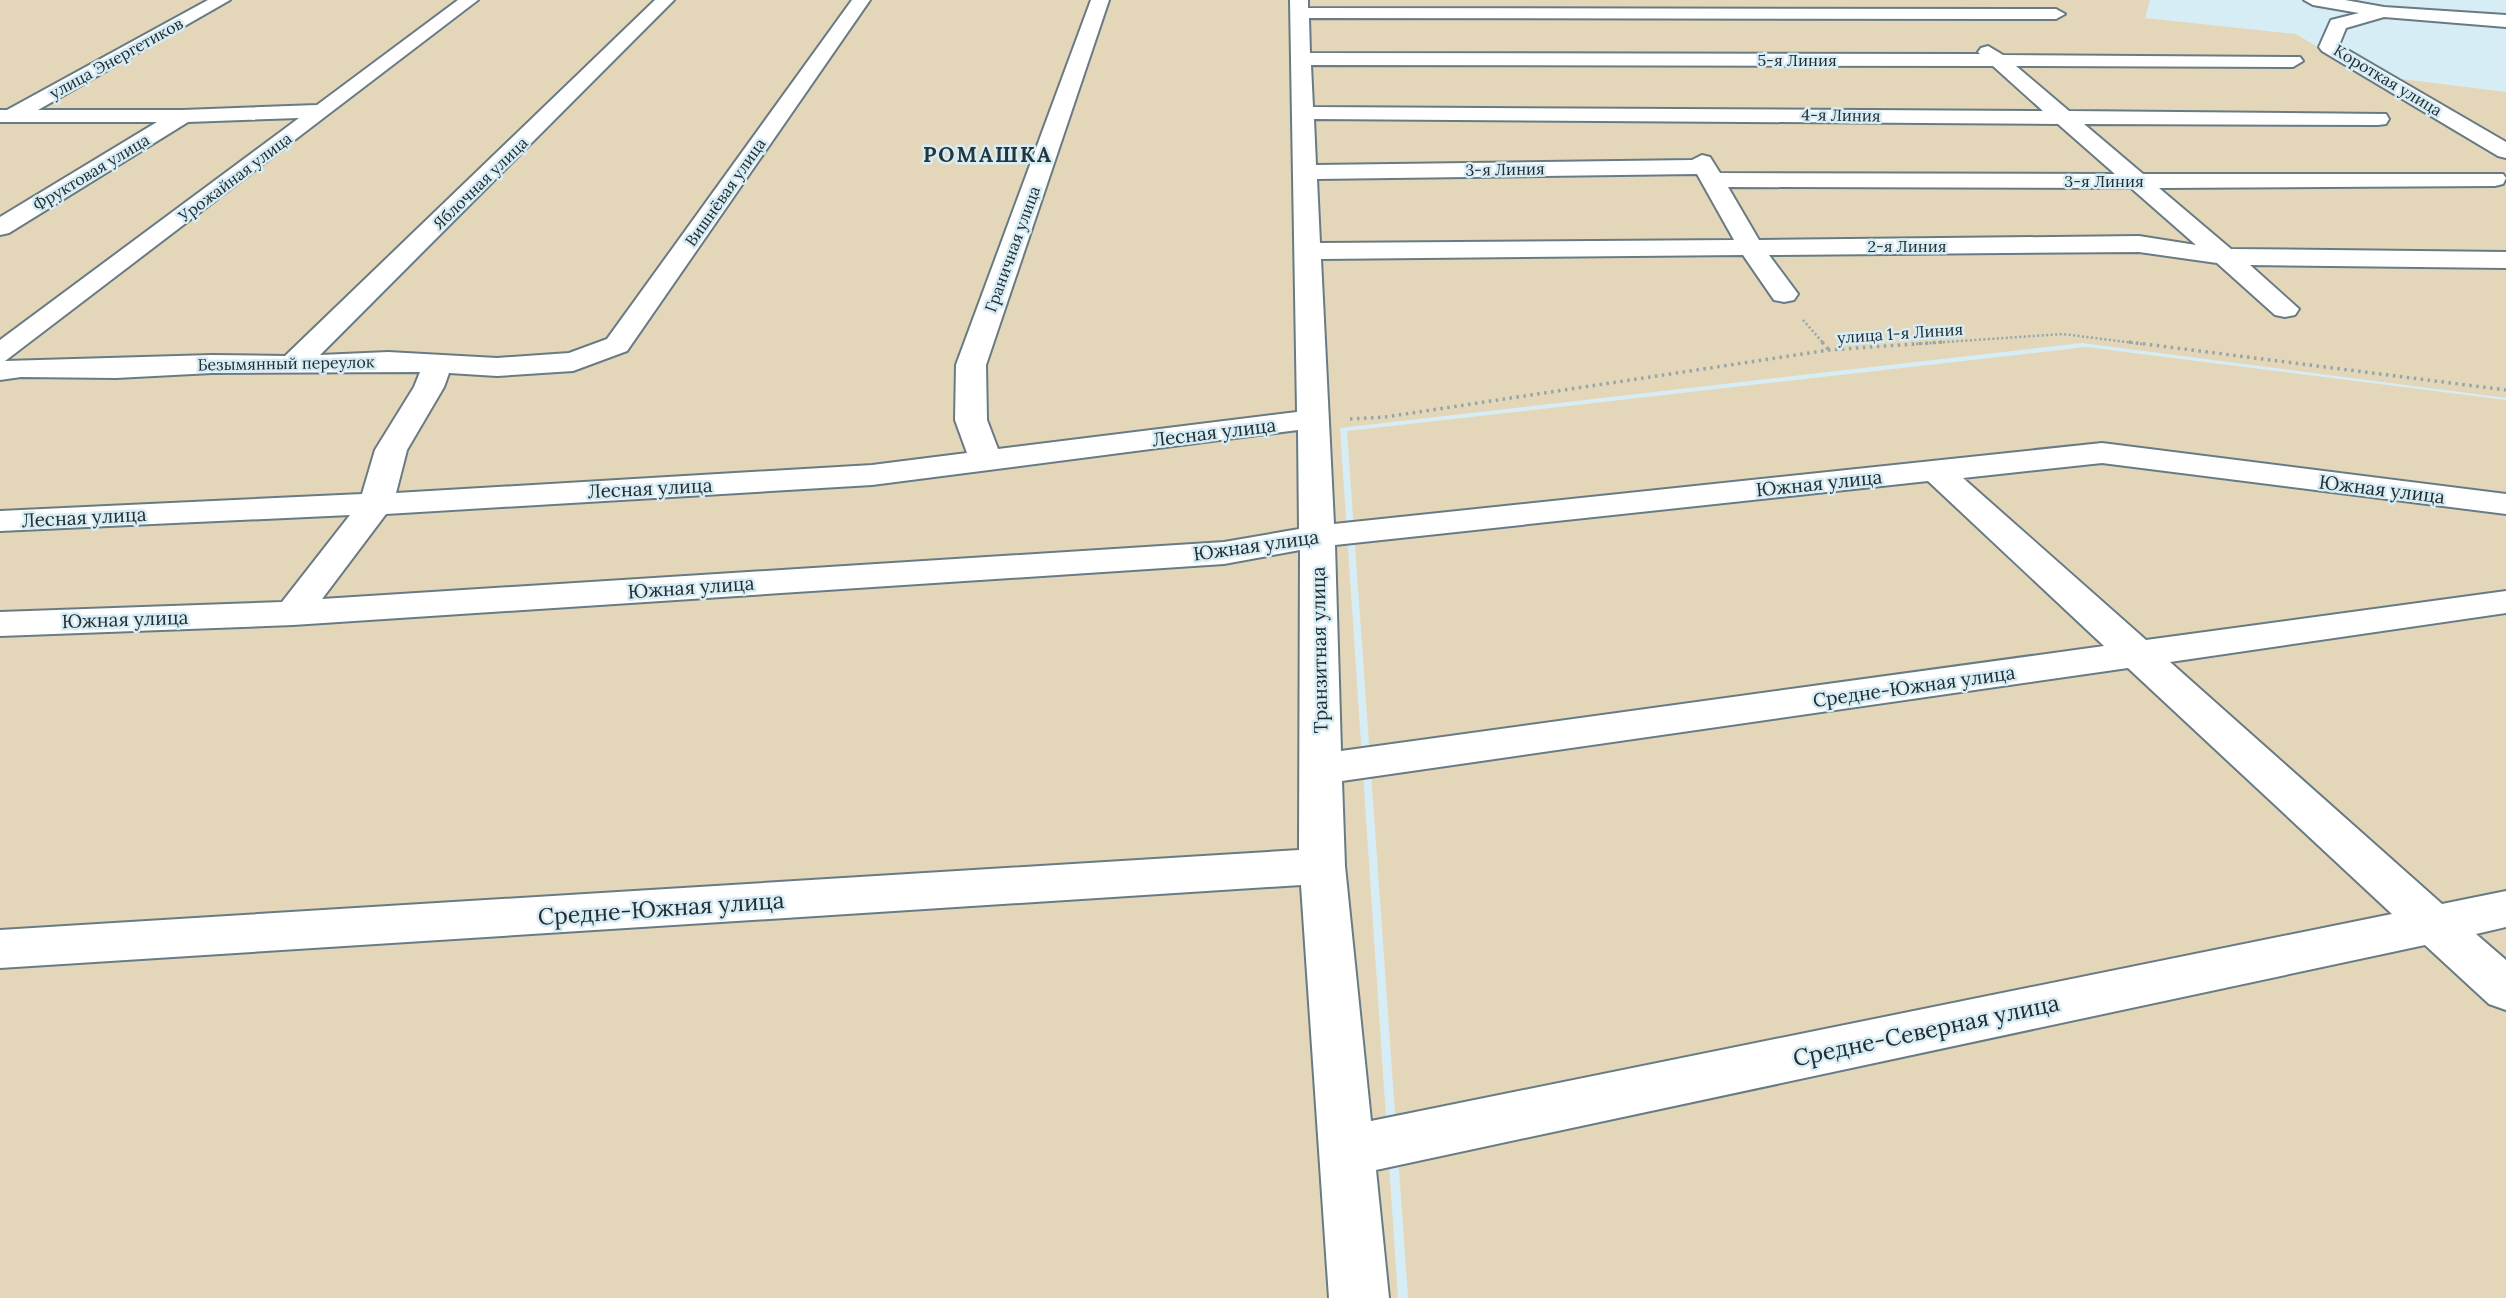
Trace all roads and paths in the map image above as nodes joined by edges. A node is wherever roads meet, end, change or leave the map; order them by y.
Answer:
1 (221, 0) edge
2 (461, 0) edge
3 (469, 0) edge
4 (665, 0) edge
5 (861, 0) edge
6 (1100, 0) edge
7 (2314, 0) edge
8 (1299, 6) edge
9 (1614, 7) edge
10 (1936, 7) edge
11 (2385, 12) junction
12 (2056, 14) dead end
13 (2506, 21) edge
14 (1996, 59) junction
15 (1301, 60) junction
16 (1644, 60) junction
17 (2293, 61) dead end
18 (341, 97) junction
19 (321, 111) junction
20 (1303, 113) junction
21 (1674, 114) junction
22 (6, 116) edge
23 (183, 116) junction
24 (2064, 117) junction
25 (2378, 119) dead end
26 (2506, 151) edge
27 (1305, 172) junction
28 (1708, 173) junction
29 (2495, 179) dead end
30 (2138, 181) junction
31 (0, 228) edge
32 (1751, 248) junction
33 (1308, 251) junction
34 (2225, 257) junction
35 (2506, 260) edge
36 (1784, 294) joint
37 (2285, 309) dead end
38 (1829, 350) junction
39 (0, 354) edge
40 (573, 362) joint
41 (293, 365) junction
42 (437, 365) junction
43 (0, 371) edge
44 (2506, 390) edge
45 (1305, 421) junction
46 (986, 460) junction
47 (1935, 471) junction
48 (376, 504) junction
49 (2506, 504) edge
50 (0, 521) edge
51 (1317, 536) junction
52 (2506, 602) edge
53 (293, 613) junction
54 (0, 624) edge
55 (2137, 654) junction
56 (1321, 769) junction
57 (1322, 866) junction
58 (2506, 909) edge
59 (2435, 923) junction
60 (0, 949) edge
61 (2506, 990) edge
62 (1346, 1152) junction
63 (1359, 1298) edge

1 - 22 street, улица Энергетиков
2 - 18 street
3 - 18 street, Урожайная улица
4 - 41 street, Яблочная улица
5 - 40 street, Вишнёвая улица
6 - 46 street, Граничная улица
7 - 11 street
8 - 9 street
8 - 15 street, Транзитная улица
9 - 10 street
9 - 16 street
10 - 12 street
10 - 14 street
11 - 13 street
11 - 26 street, Короткая улица
14 - 16 street, 5-я Линия
14 - 17 street, 5-я Линия
14 - 24 street
15 - 16 street, 5-я Линия
15 - 20 street, Транзитная улица
16 - 21 street
18 - 19 street, Урожайная улица
19 - 23 street
19 - 39 street, Урожайная улица
20 - 21 street, 4-я Линия
20 - 27 street, Транзитная улица
21 - 24 street, 4-я Линия
21 - 28 street
22 - 23 street
23 - 31 street, Фруктовая улица
24 - 25 street, 4-я Линия
24 - 30 street
27 - 28 street, 3-я Линия
27 - 33 street, Транзитная улица
28 - 30 street, 3-я Линия
28 - 32 street
29 - 30 street, 3-я Линия
30 - 34 street
32 - 33 street, 2-я Линия
32 - 34 street, 2-я Линия
32 - 36 street
33 - 45 street, Транзитная улица
34 - 35 street, 2-я Линия
34 - 37 street
36 - 38 path
38 - 44 path, улица 1-я Линия
38 - 45 path, улица 1-я Линия
40 - 42 street, Безымянный переулок
41 - 42 street, Безымянный переулок
41 - 43 street, Безымянный переулок
42 - 48 street
45 - 46 street, Лесная улица
45 - 51 street, Транзитная улица
46 - 48 street, Лесная улица
47 - 49 street, Южная улица
47 - 51 street, Южная улица
47 - 55 street
48 - 50 street, Лесная улица
48 - 53 street
51 - 53 street, Южная улица
51 - 56 street, Транзитная улица
52 - 55 street, Средне-Южная улица
53 - 54 street, Южная улица
55 - 56 street, Средне-Южная улица
55 - 59 street
56 - 57 street, Транзитная улица
57 - 60 street, Средне-Южная улица
57 - 62 street, Транзитная улица
58 - 59 street, Средне-Северная улица
59 - 61 street
59 - 62 street, Средне-Северная улица
62 - 63 street, Транзитная улица

